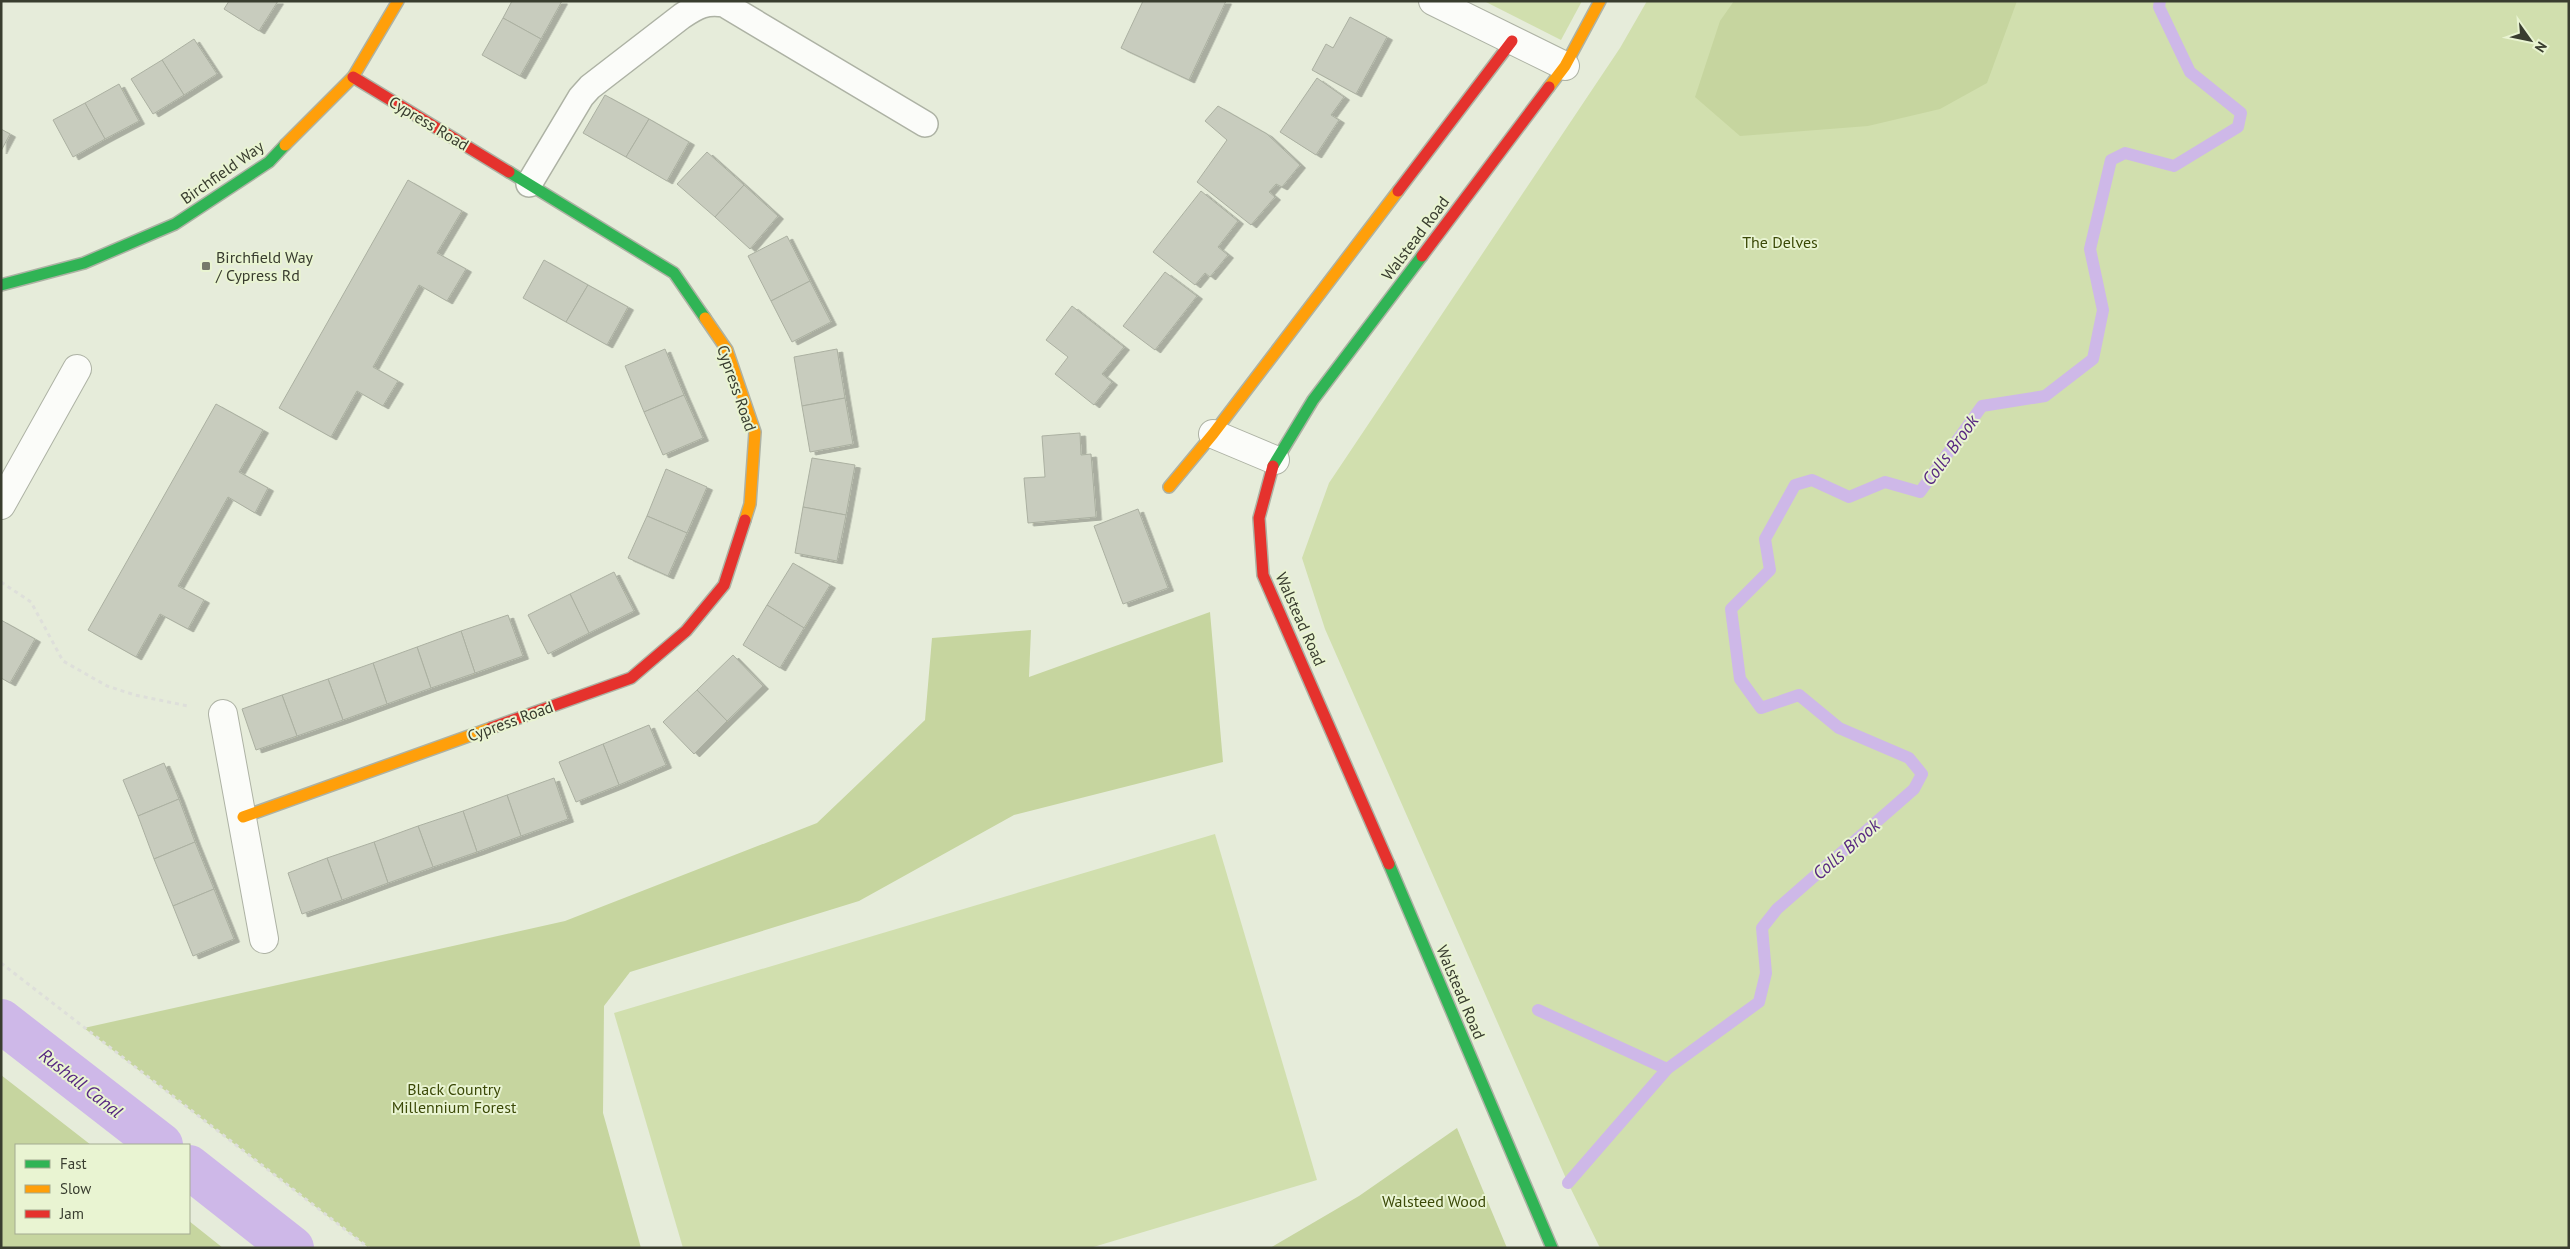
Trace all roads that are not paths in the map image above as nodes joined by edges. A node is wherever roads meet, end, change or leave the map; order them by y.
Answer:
1 (398, 1) edge
2 (1433, 1) edge
3 (1600, 1) edge
4 (1512, 41) junction
5 (1565, 66) junction
6 (353, 77) junction
7 (924, 124) dead end
8 (529, 184) junction
9 (1, 285) edge
10 (77, 369) dead end
11 (1213, 434) junction
12 (1275, 460) junction
13 (11, 461) edge
14 (1169, 486) dead end
15 (1, 505) edge
16 (223, 714) road end
17 (242, 817) junction
18 (264, 939) dead end
19 (1552, 1248) edge

1 - 6 street, Birchfield Way
2 - 4 street
3 - 5 street, Walstead Road
4 - 5 street
4 - 11 street
5 - 12 street, Walstead Road
6 - 8 street, Cypress Road
6 - 9 street, Birchfield Way
7 - 8 lane
8 - 17 street, Cypress Road
10 - 13 street
11 - 12 street
11 - 14 street
12 - 19 street, Walstead Road
13 - 15 street
16 - 17 street
17 - 18 street

